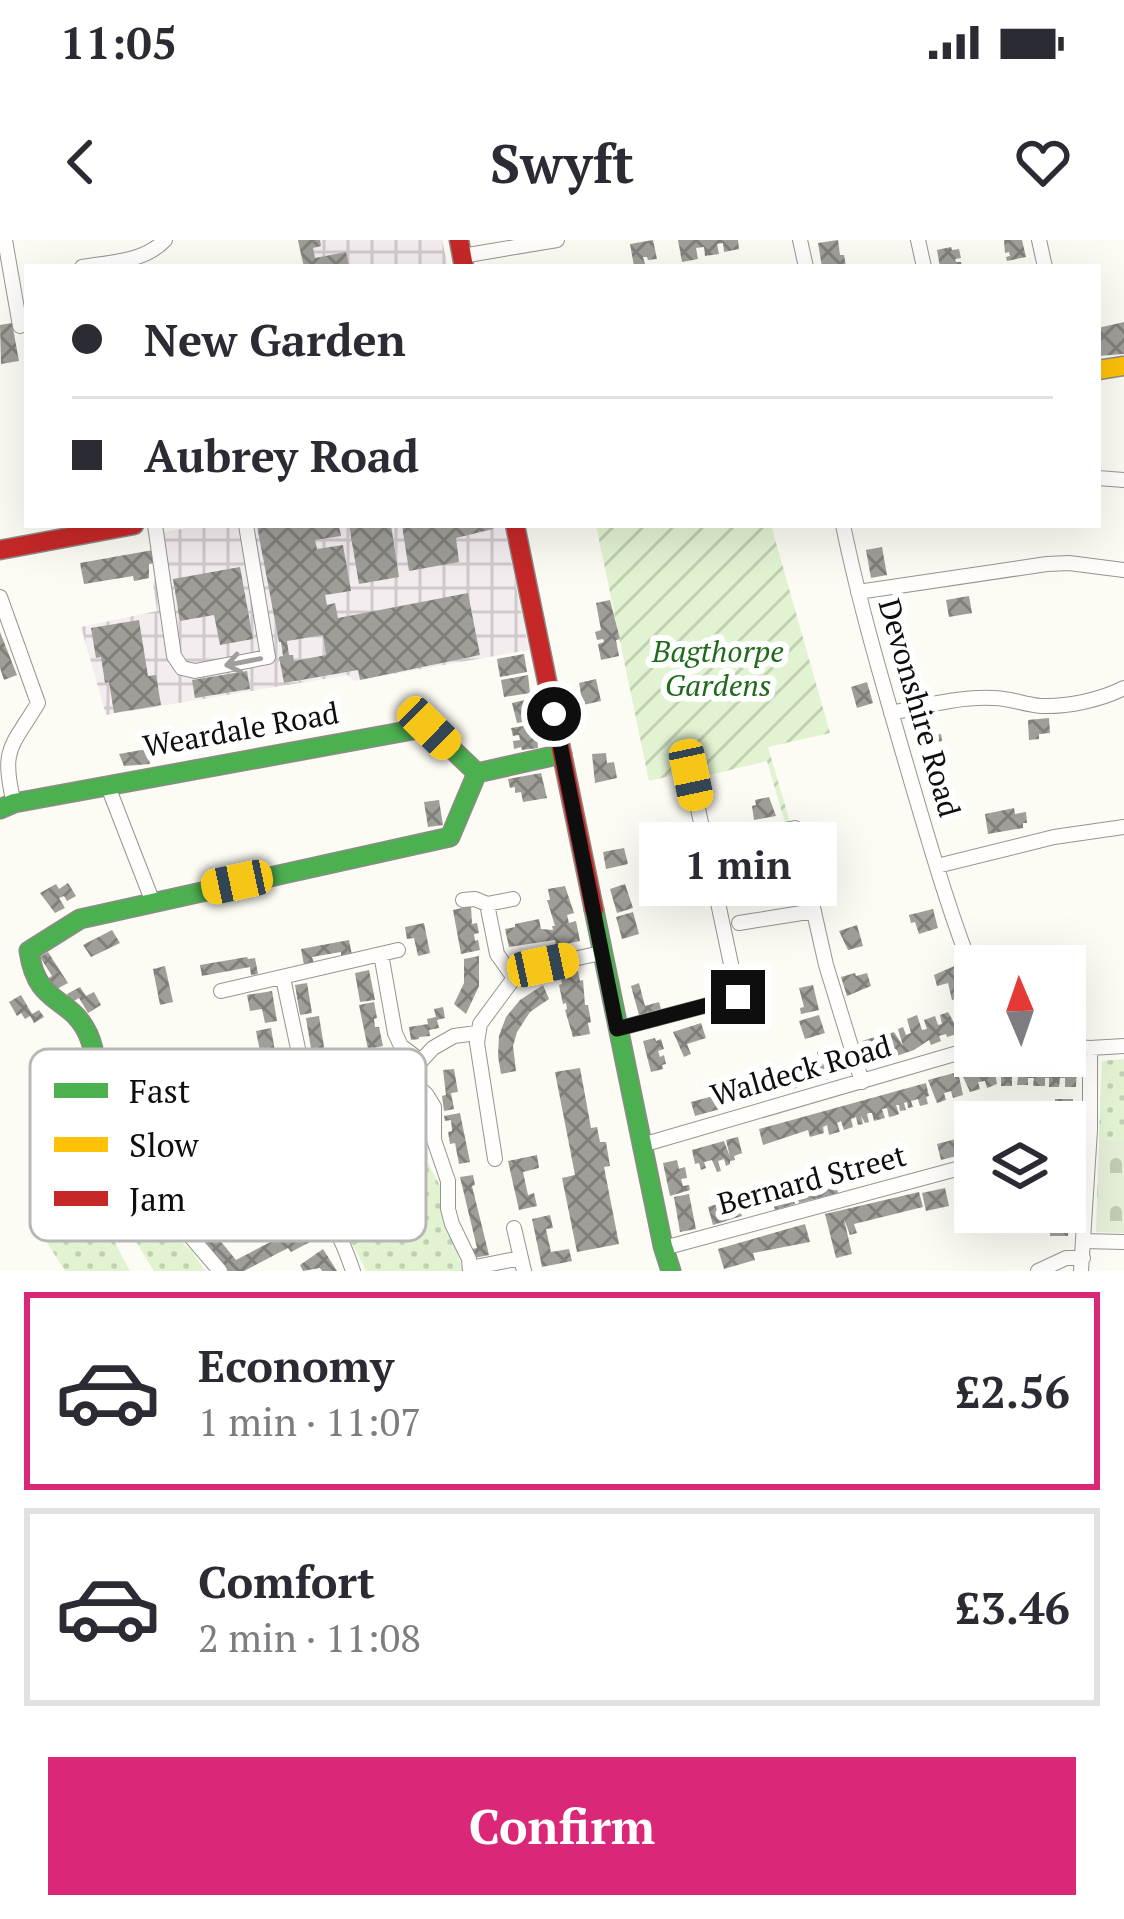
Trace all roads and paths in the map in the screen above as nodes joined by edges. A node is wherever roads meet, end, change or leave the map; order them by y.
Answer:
1 (5, 240) edge
2 (165, 240) edge
3 (557, 240) edge
4 (462, 254) edge
5 (99, 264) edge
6 (20, 279) edge
7 (20, 326) dead end
8 (118, 528) edge
9 (154, 528) edge
10 (246, 528) edge
11 (516, 528) edge
12 (844, 528) edge
13 (0, 550) edge
14 (1124, 569) edge
15 (858, 592) junction
16 (0, 597) edge
17 (6, 628) edge
18 (1124, 688) edge
19 (891, 713) junction
20 (562, 754) junction
21 (690, 771) dead end
22 (476, 773) junction
23 (107, 784) junction
24 (7, 806) edge
25 (1124, 826) edge
26 (724, 843) dead end
27 (937, 866) junction
28 (513, 899) dead end
29 (152, 900) junction
30 (463, 900) dead end
31 (487, 904) junction
32 (814, 911) junction
33 (739, 923) dead end
34 (964, 945) edge
35 (398, 950) dead end
36 (601, 953) junction
37 (381, 954) junction
38 (290, 976) junction
39 (514, 978) junction
40 (221, 991) dead end
41 (617, 1029) junction
42 (477, 1033) junction
43 (1124, 1046) edge
44 (1086, 1048) edge
45 (1090, 1048) junction
46 (93, 1049) edge
47 (301, 1049) edge
48 (405, 1049) edge
49 (954, 1054) edge
50 (426, 1055) edge
51 (862, 1082) junction
52 (426, 1094) edge
53 (642, 1145) junction
54 (495, 1159) dead end
55 (954, 1170) edge
56 (514, 1228) dead end
57 (194, 1241) edge
58 (339, 1241) edge
59 (1084, 1241) junction
60 (1124, 1242) edge
61 (664, 1248) junction
62 (522, 1264) edge
63 (1082, 1264) edge
64 (470, 1270) edge
65 (220, 1271) edge
66 (353, 1271) edge
67 (671, 1271) edge
68 (1038, 1271) edge

1 - 6 street
2 - 5 street
3 - 4 street
6 - 7 street
8 - 13 street
10 -> 9 street
11 - 20 street
12 - 15 street, Devonshire Road
14 - 15 street
15 - 19 street, Devonshire Road
16 - 17 street
17 - 24 street
18 - 19 street
19 - 27 street, Devonshire Road
20 - 22 street
20 - 36 street
21 - 41 street
22 - 23 street, Weardale Road
22 - 29 street
23 - 24 street, Weardale Road
23 - 29 street
25 - 27 street
26 - 32 street
27 - 34 street, Devonshire Road
28 - 31 street
29 - 46 street
30 - 31 street
31 - 39 street
32 - 33 street
32 - 51 street
35 - 37 street
36 - 39 street
36 - 41 street
37 - 38 street
37 - 48 street
38 - 40 street
38 - 47 street
39 - 42 street
41 - 53 street
42 - 50 street
42 - 54 street
43 - 45 street
44 - 45 street
45 - 59 street
49 - 51 street, Waldeck Road
51 - 53 street, Waldeck Road
52 - 64 street
53 - 61 street
55 - 61 street, Bernard Street
56 - 62 street
57 - 65 street
58 - 66 street
59 - 60 street
59 - 63 street
61 - 67 street
62 - 64 street
63 - 68 street

